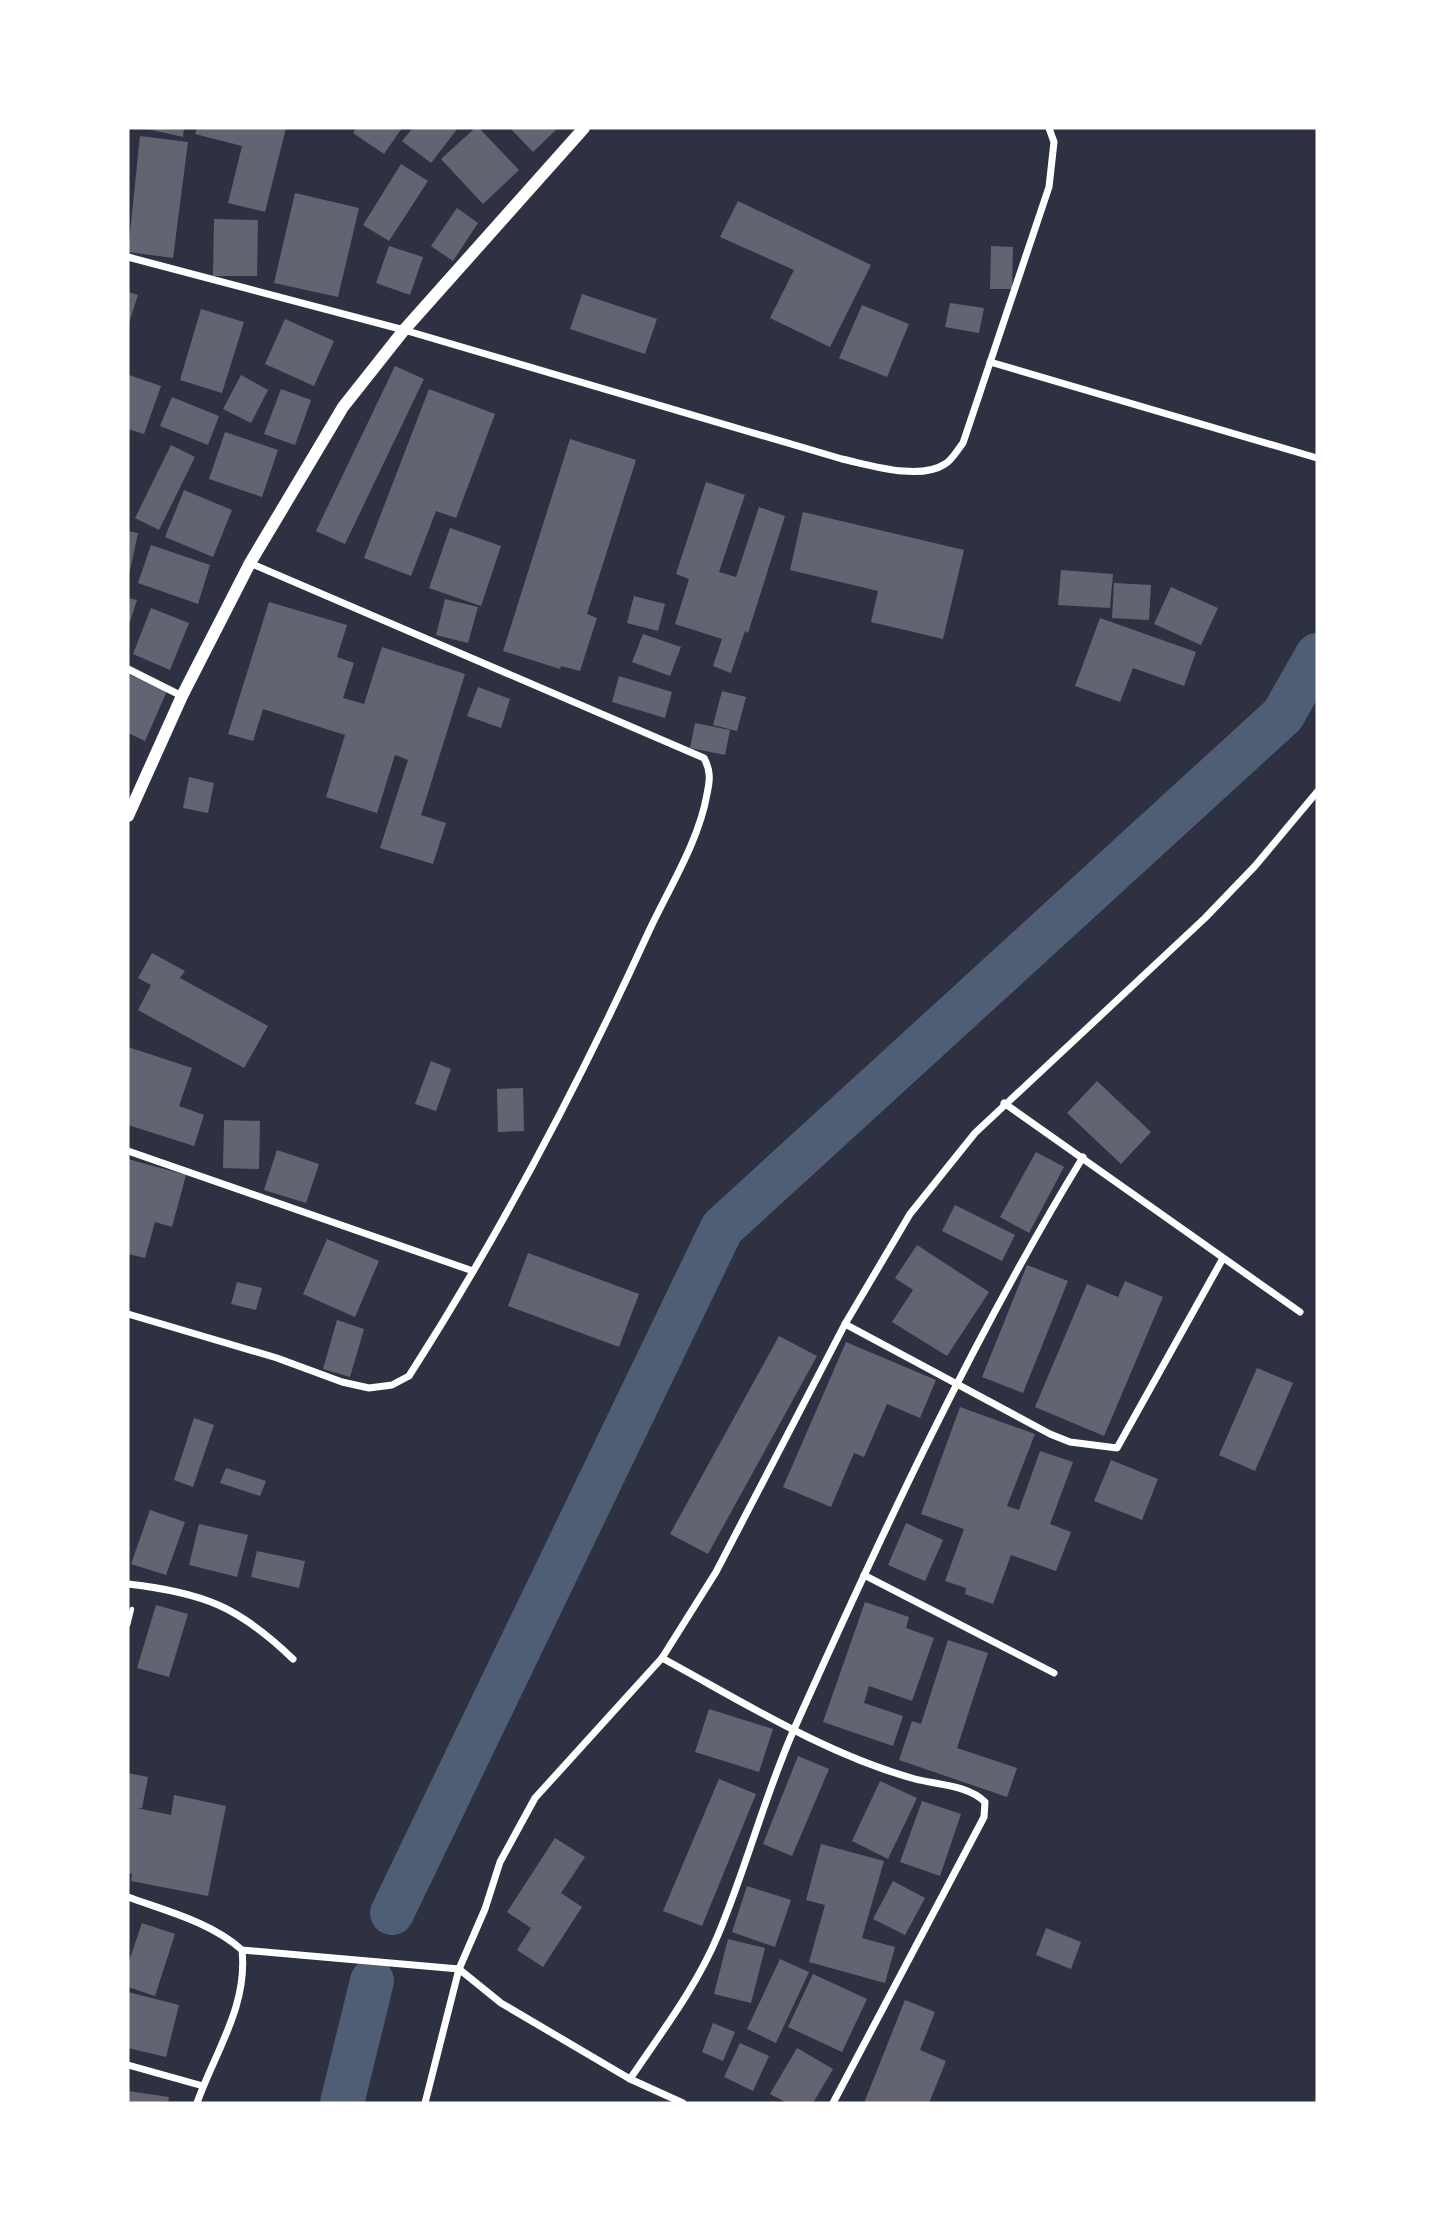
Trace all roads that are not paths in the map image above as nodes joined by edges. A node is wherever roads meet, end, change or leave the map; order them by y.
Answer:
1 (584, 128) edge
2 (1049, 128) edge
3 (128, 257) edge
4 (404, 330) junction
5 (990, 362) junction
6 (1316, 458) edge
7 (250, 562) junction
8 (128, 669) edge
9 (182, 695) junction
10 (1317, 792) edge
11 (128, 816) edge
12 (1004, 1103) junction
13 (128, 1151) edge
14 (1083, 1157) junction
15 (1222, 1260) junction
16 (473, 1271) junction
17 (1300, 1312) dead end
18 (128, 1314) edge
19 (845, 1324) junction
20 (955, 1385) junction
21 (864, 1575) junction
22 (128, 1584) edge
23 (662, 1658) junction
24 (293, 1659) dead end
25 (1054, 1673) dead end
26 (794, 1729) junction
27 (128, 1897) edge
28 (242, 1950) junction
29 (459, 1969) junction
30 (128, 2065) edge
31 (630, 2079) junction
32 (203, 2086) junction
33 (197, 2103) edge
34 (425, 2103) edge
35 (683, 2103) edge
36 (833, 2103) edge

1 - 4 street
2 - 5 street
3 - 4 street
4 - 5 street
4 - 7 street
5 - 6 street
7 - 9 street
7 - 16 street
8 - 9 street
9 - 11 street
10 - 12 street
12 - 14 street
12 - 19 street
13 - 16 street
14 - 15 street
14 - 20 street
15 - 17 street
15 - 20 street
16 - 18 street
19 - 20 street
19 - 23 street
20 - 21 street
21 - 25 street
21 - 26 street
22 - 24 street
23 - 26 street
23 - 29 street
26 - 31 street
26 - 36 street
27 - 28 street
28 - 29 street
28 - 32 street
29 - 31 street
29 - 34 street
30 - 32 street
31 - 35 street
32 - 33 street

